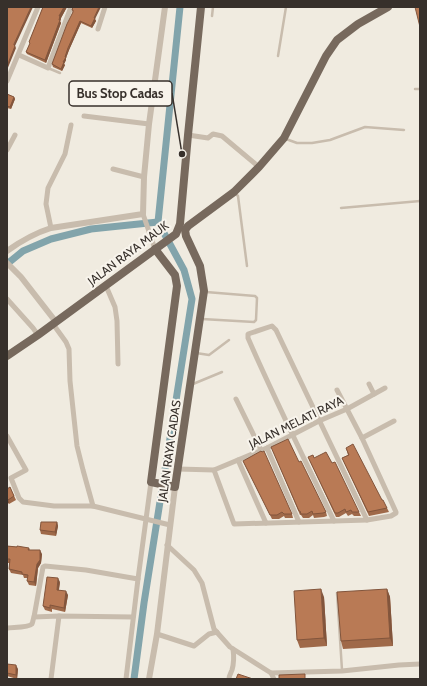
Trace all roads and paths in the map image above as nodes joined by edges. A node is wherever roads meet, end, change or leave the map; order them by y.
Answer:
1 (38, 7) edge
2 (71, 7) edge
3 (105, 7) edge
4 (165, 7) edge
5 (201, 7) edge
6 (213, 7) edge
7 (286, 7) edge
8 (388, 7) edge
9 (212, 16) dead end
10 (98, 29) dead end
11 (18, 55) junction
12 (278, 56) dead end
13 (48, 68) junction
14 (60, 73) dead end
15 (7, 82) edge
16 (415, 89) dead end
17 (420, 89) edge
18 (84, 116) dead end
19 (149, 124) junction
20 (71, 126) dead end
21 (404, 130) dead end
22 (15, 135) dead end
23 (188, 135) junction
24 (284, 138) junction
25 (7, 150) edge
26 (259, 167) junction
27 (113, 170) dead end
28 (144, 177) junction
29 (234, 192) junction
30 (420, 201) edge
31 (341, 208) dead end
32 (144, 217) junction
33 (51, 228) junction
34 (155, 247) junction
35 (7, 251) edge
36 (7, 263) edge
37 (247, 266) dead end
38 (106, 286) junction
39 (204, 291) junction
40 (7, 298) edge
41 (200, 318) junction
42 (55, 323) junction
43 (38, 335) junction
44 (229, 340) dead end
45 (195, 353) junction
46 (7, 356) edge
47 (118, 364) dead end
48 (222, 372) dead end
49 (369, 384) dead end
50 (190, 385) junction
51 (385, 388) dead end
52 (337, 390) dead end
53 (374, 394) junction
54 (236, 399) dead end
55 (347, 409) junction
56 (394, 420) dead end
57 (320, 421) junction
58 (292, 435) junction
59 (7, 436) edge
60 (362, 438) junction
61 (264, 449) junction
62 (238, 460) junction
63 (178, 469) junction
64 (214, 470) junction
65 (9, 477) edge
66 (153, 483) junction
67 (172, 486) junction
68 (93, 506) junction
69 (147, 519) junction
70 (367, 520) junction
71 (334, 521) junction
72 (299, 522) junction
73 (266, 523) junction
74 (170, 525) junction
75 (167, 545) junction
76 (138, 579) junction
77 (337, 593) edge
78 (59, 616) junction
79 (34, 617) junction
80 (133, 617) junction
81 (7, 628) edge
82 (217, 632) junction
83 (157, 634) junction
84 (233, 649) junction
85 (420, 664) edge
86 (342, 671) junction
87 (271, 673) junction
88 (51, 679) edge
89 (126, 679) edge
90 (149, 679) edge
91 (229, 679) edge
92 (274, 679) edge

1 - 11 street
2 - 13 street
3 - 10 street
4 - 19 street
5 - 23 main road, JALAN RAYA MAUK
6 - 9 lane
7 - 12 lane
8 - 24 main road
11 - 13 street
11 - 15 street
13 - 14 lane
16 - 17 lane
18 - 19 street
19 - 28 street
20 - 33 street
21 - 24 lane
22 - 25 street
23 - 26 street
23 - 34 main road, JALAN RAYA MAUK
24 - 26 main road
26 - 29 main road
27 - 28 street
28 - 32 street
29 - 37 lane
29 - 39 main road, JALAN RAYA CADAS
30 - 31 lane
32 - 33 street
32 - 34 street
33 - 35 street
34 - 38 main road, JALAN RAYA MAUK
34 - 66 main road, JALAN RAYA CADAS
36 - 42 street
38 - 42 main road, JALAN RAYA MAUK
38 - 47 street
39 - 41 main road, JALAN RAYA CADAS
39 - 41 lane
40 - 43 street
41 - 45 main road, JALAN RAYA CADAS
42 - 43 main road, JALAN RAYA MAUK
42 - 68 street
43 - 46 main road, JALAN RAYA MAUK
44 - 45 lane
45 - 50 main road, JALAN RAYA CADAS
48 - 50 lane
49 - 53 street
50 - 63 main road, JALAN RAYA CADAS
51 - 53 street, JALAN MELATI RAYA
52 - 55 street
53 - 55 street, JALAN MELATI RAYA
54 - 61 street
55 - 57 street, JALAN MELATI RAYA
55 - 60 street
56 - 60 street
57 - 58 street, JALAN MELATI RAYA
57 - 58 street
57 - 70 street
58 - 61 street, JALAN MELATI RAYA
58 - 71 street
59 - 65 street
60 - 70 street
61 - 62 street, JALAN MELATI RAYA
61 - 72 street
62 - 64 street, JALAN MELATI RAYA
62 - 73 street
63 - 64 street
63 - 67 main road, JALAN RAYA CADAS
64 - 73 street
65 - 68 street
66 - 67 main road
66 - 69 street
67 - 74 street, JALAN RAYA CADAS
68 - 69 street
69 - 74 street
69 - 76 street
70 - 71 street
71 - 72 street
72 - 73 street
74 - 75 street, JALAN RAYA CADAS
75 - 82 street
75 - 83 street, JALAN RAYA CADAS
76 - 79 street
76 - 80 street
77 - 86 lane
78 - 79 street
78 - 80 street
78 - 88 street
79 - 81 street
80 - 89 street
82 - 83 street
82 - 84 street
83 - 90 street, JALAN RAYA CADAS
84 - 87 street
84 - 91 street
85 - 86 street
86 - 87 street
87 - 92 street

